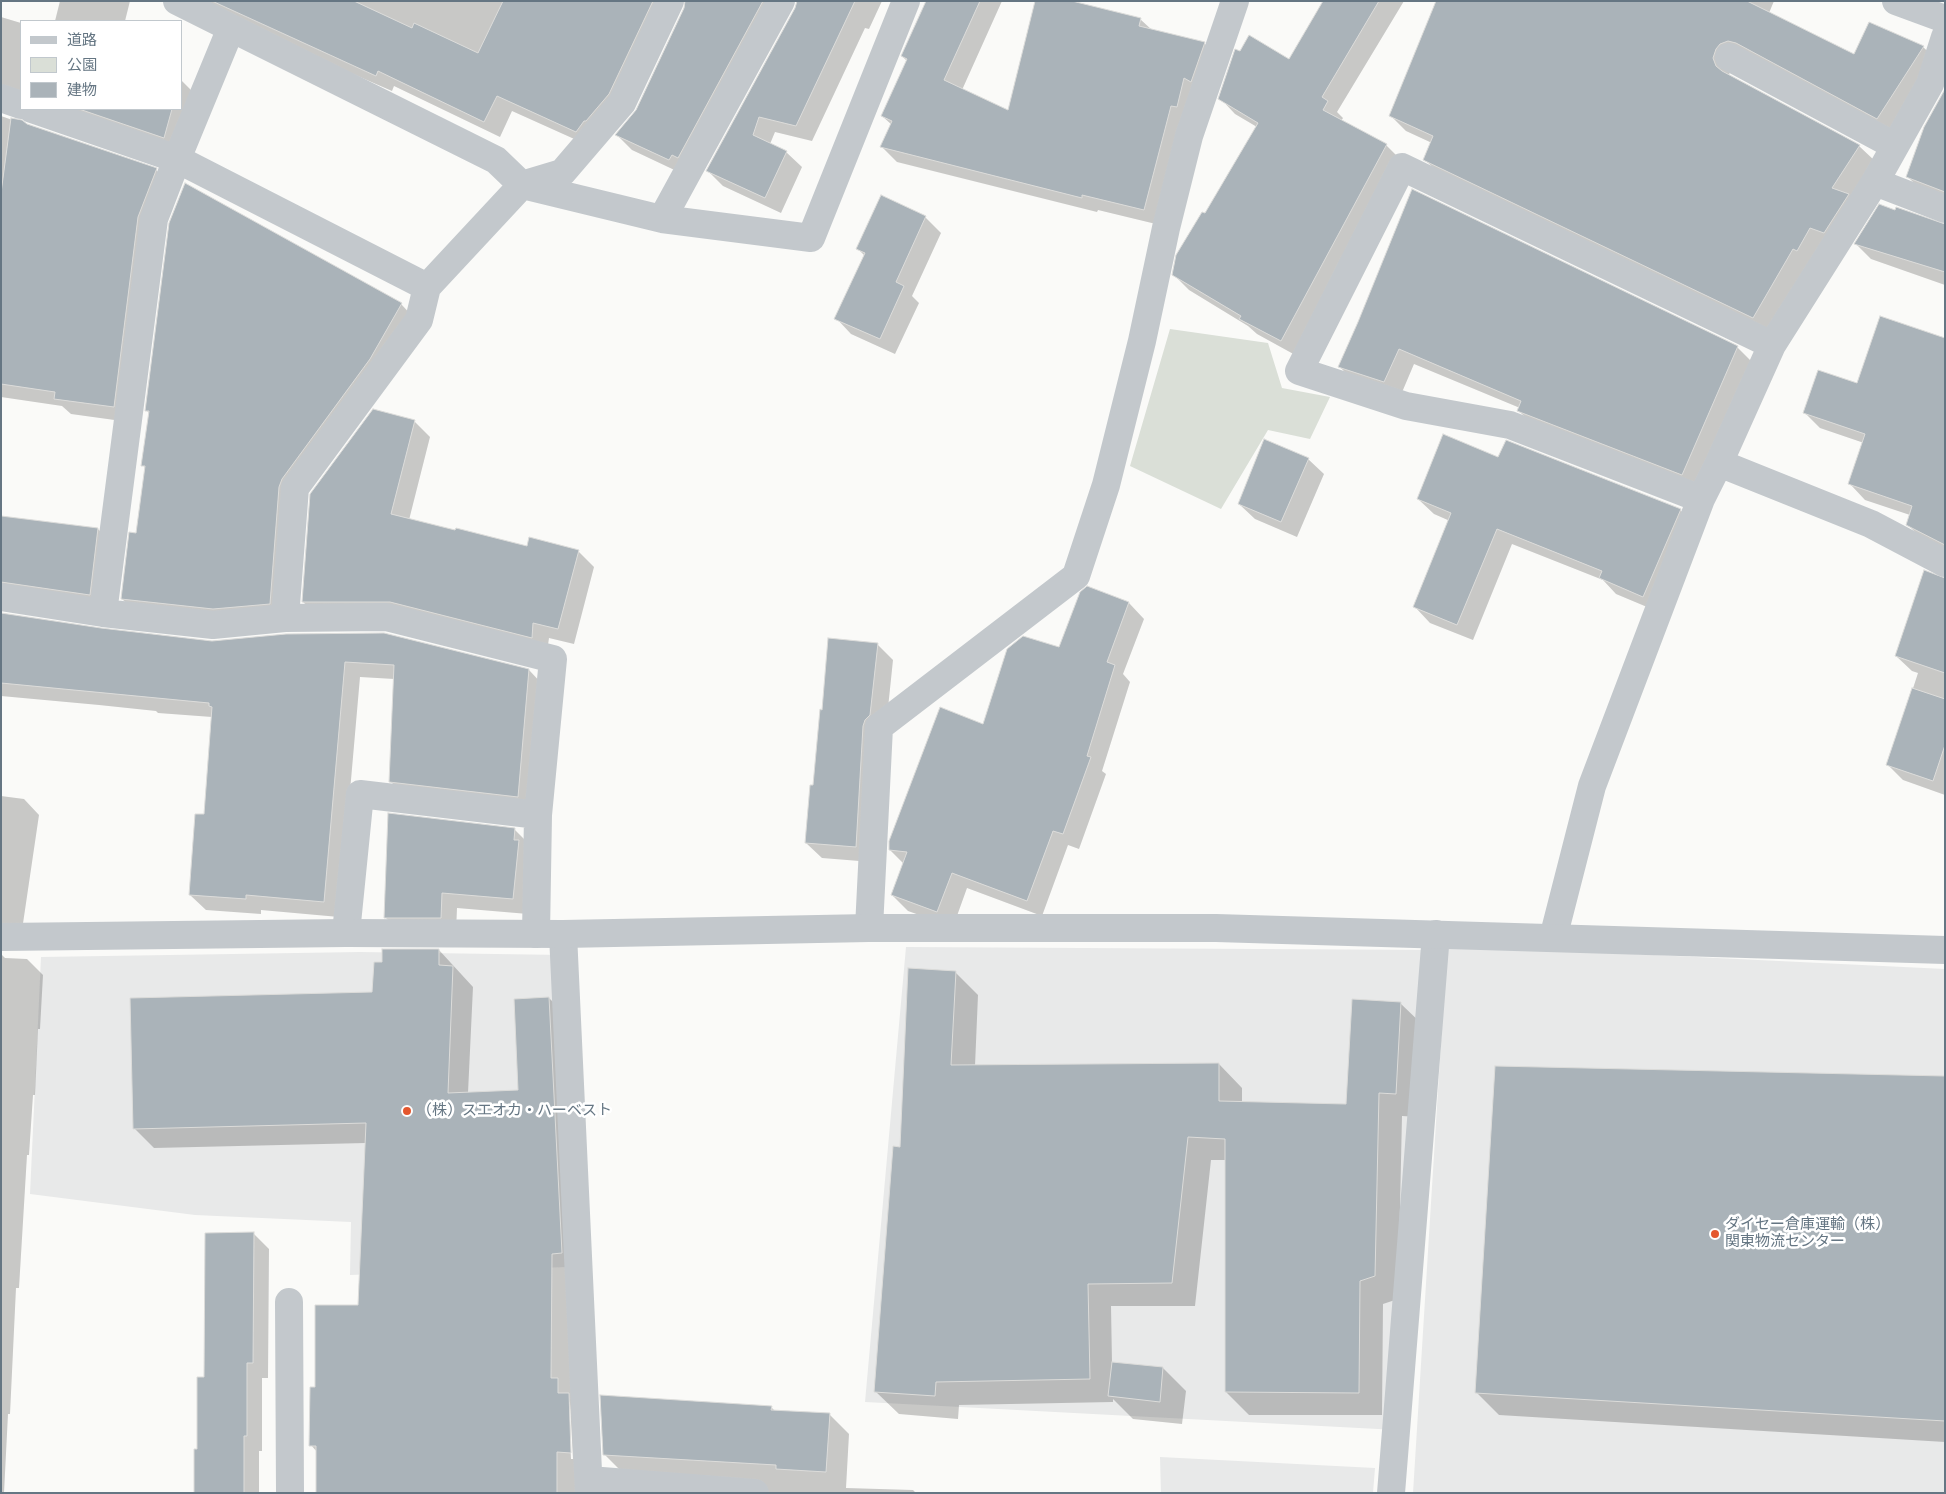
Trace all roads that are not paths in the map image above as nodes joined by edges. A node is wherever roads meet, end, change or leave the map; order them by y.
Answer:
1 (177, 1) edge
2 (670, 1) edge
3 (781, 1) edge
4 (906, 1) edge
5 (1235, 1) edge
6 (1896, 1) edge
7 (1945, 19) edge
8 (231, 28) junction
9 (1945, 37) edge
10 (1729, 57) dead end
11 (1, 98) edge
12 (20, 105) edge
13 (35, 110) edge
14 (1895, 146) junction
15 (177, 159) junction
16 (1875, 182) junction
17 (522, 185) junction
18 (1945, 209) edge
19 (662, 219) junction
20 (427, 287) junction
21 (1772, 345) junction
22 (1719, 463) junction
23 (1701, 499) junction
24 (1945, 563) edge
25 (1, 597) edge
26 (103, 612) junction
27 (285, 618) junction
28 (538, 815) junction
29 (869, 928) junction
30 (346, 933) junction
31 (536, 934) junction
32 (563, 934) junction
33 (1436, 934) junction
34 (1, 937) edge
35 (1553, 938) junction
36 (1945, 950) edge
37 (289, 1302) dead end
38 (589, 1486) edge
39 (290, 1493) edge
40 (755, 1493) edge
41 (1392, 1493) edge

1 - 8 street
2 - 17 street
3 - 19 street
4 - 19 street
5 - 29 street
6 - 7 street
8 - 15 street
8 - 17 street
9 - 14 street
10 - 14 street
11 - 12 street
13 - 15 street
14 - 16 street
15 - 20 street
15 - 26 street
16 - 18 street
16 - 21 street
17 - 19 street
17 - 20 street
20 - 27 street
21 - 22 street
21 - 23 street
22 - 23 street
22 - 24 street
23 - 35 street
25 - 26 street
26 - 27 street
27 - 28 street
28 - 30 street
28 - 31 street
29 - 32 street
29 - 33 street
30 - 31 street
30 - 34 street
31 - 32 street
32 - 38 street
33 - 35 street
33 - 41 street
35 - 36 street
37 - 39 street
38 - 40 street

